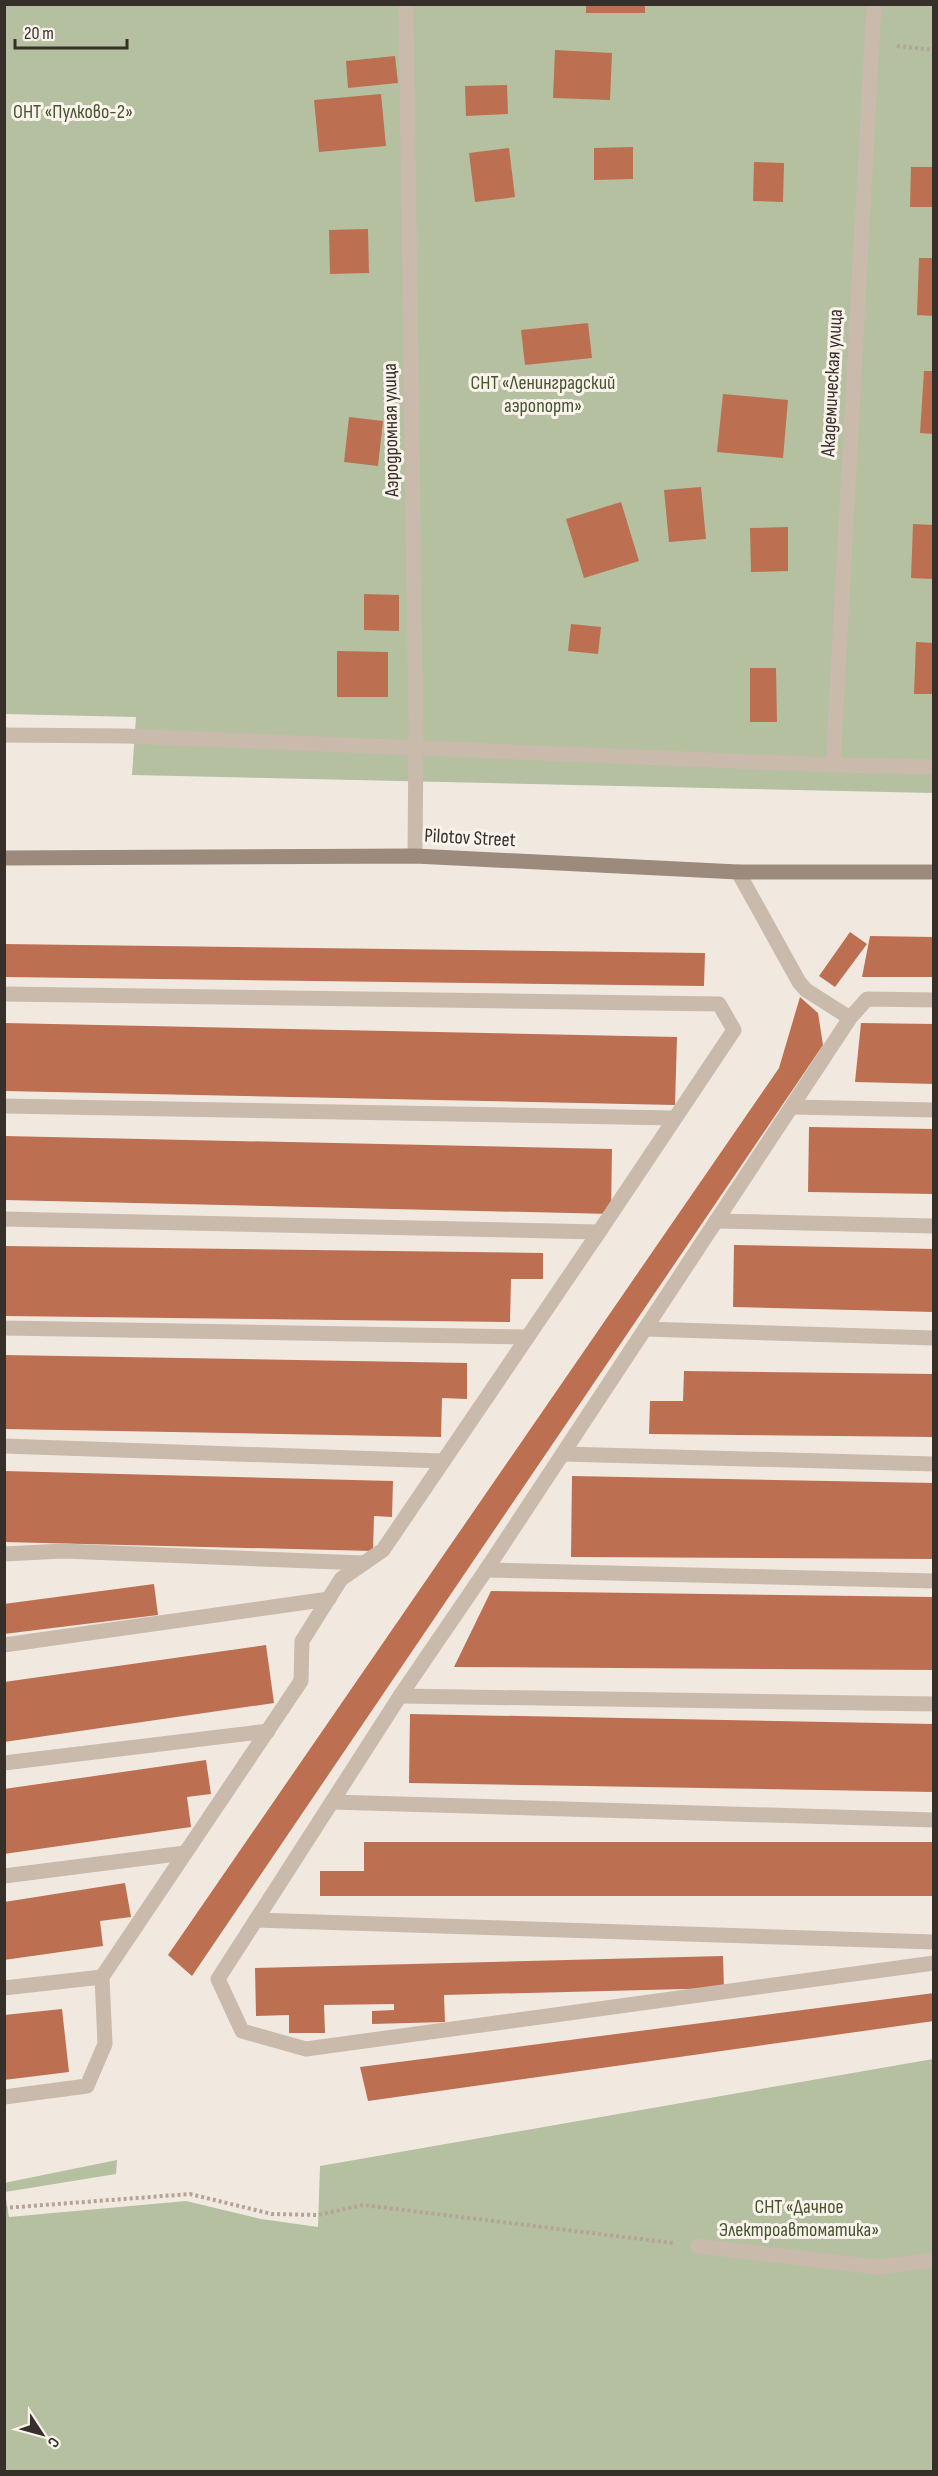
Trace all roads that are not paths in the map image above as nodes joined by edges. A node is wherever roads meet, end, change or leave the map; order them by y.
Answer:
1 (406, 4) edge
2 (874, 4) edge
3 (4, 735) edge
4 (416, 748) junction
5 (833, 765) junction
6 (933, 767) edge
7 (415, 856) junction
8 (4, 858) edge
9 (738, 872) junction
10 (933, 872) edge
11 (4, 994) edge
12 (933, 1000) edge
13 (850, 1018) junction
14 (4, 1106) edge
15 (792, 1107) junction
16 (933, 1110) edge
17 (675, 1118) junction
18 (4, 1219) edge
19 (716, 1221) junction
20 (933, 1226) edge
21 (600, 1232) junction
22 (4, 1328) edge
23 (645, 1329) junction
24 (526, 1337) junction
25 (933, 1338) edge
26 (4, 1446) edge
27 (562, 1454) junction
28 (442, 1461) junction
29 (933, 1464) edge
30 (4, 1554) edge
31 (363, 1563) junction
32 (486, 1570) junction
33 (933, 1581) edge
34 (328, 1599) junction
35 (4, 1645) edge
36 (400, 1696) junction
37 (933, 1704) edge
38 (268, 1731) junction
39 (4, 1763) edge
40 (332, 1802) junction
41 (933, 1820) edge
42 (185, 1853) junction
43 (4, 1876) edge
44 (256, 1920) junction
45 (933, 1942) edge
46 (933, 1963) edge
47 (102, 1977) junction
48 (4, 1988) edge
49 (4, 2097) edge
50 (698, 2246) road end
51 (933, 2260) edge

1 - 4 lane, Аэродромная улица
2 - 5 lane, Академическая улица
3 - 4 lane
4 - 5 lane
4 - 7 lane, Аэродромная улица
5 - 6 lane
7 - 8 street, Pilotov Street
7 - 9 street, Pilotov Street
9 - 10 street, Pilotov Street
9 - 13 lane
11 - 17 lane
12 - 13 lane
13 - 15 lane
14 - 17 lane
15 - 16 lane
15 - 19 lane
17 - 21 lane
18 - 21 lane
19 - 20 lane
19 - 23 lane
21 - 24 lane
22 - 24 lane
23 - 25 lane
23 - 27 lane
24 - 28 lane
26 - 28 lane
27 - 29 lane
27 - 32 lane
28 - 31 lane
30 - 31 lane
31 - 34 lane
32 - 33 lane
32 - 36 lane
34 - 35 lane
34 - 38 lane
36 - 37 lane
36 - 40 lane
38 - 39 lane
38 - 42 lane
40 - 41 lane
40 - 44 lane
42 - 43 lane
42 - 47 lane
44 - 45 lane
44 - 46 lane
47 - 48 lane
47 - 49 lane
50 - 51 lane

